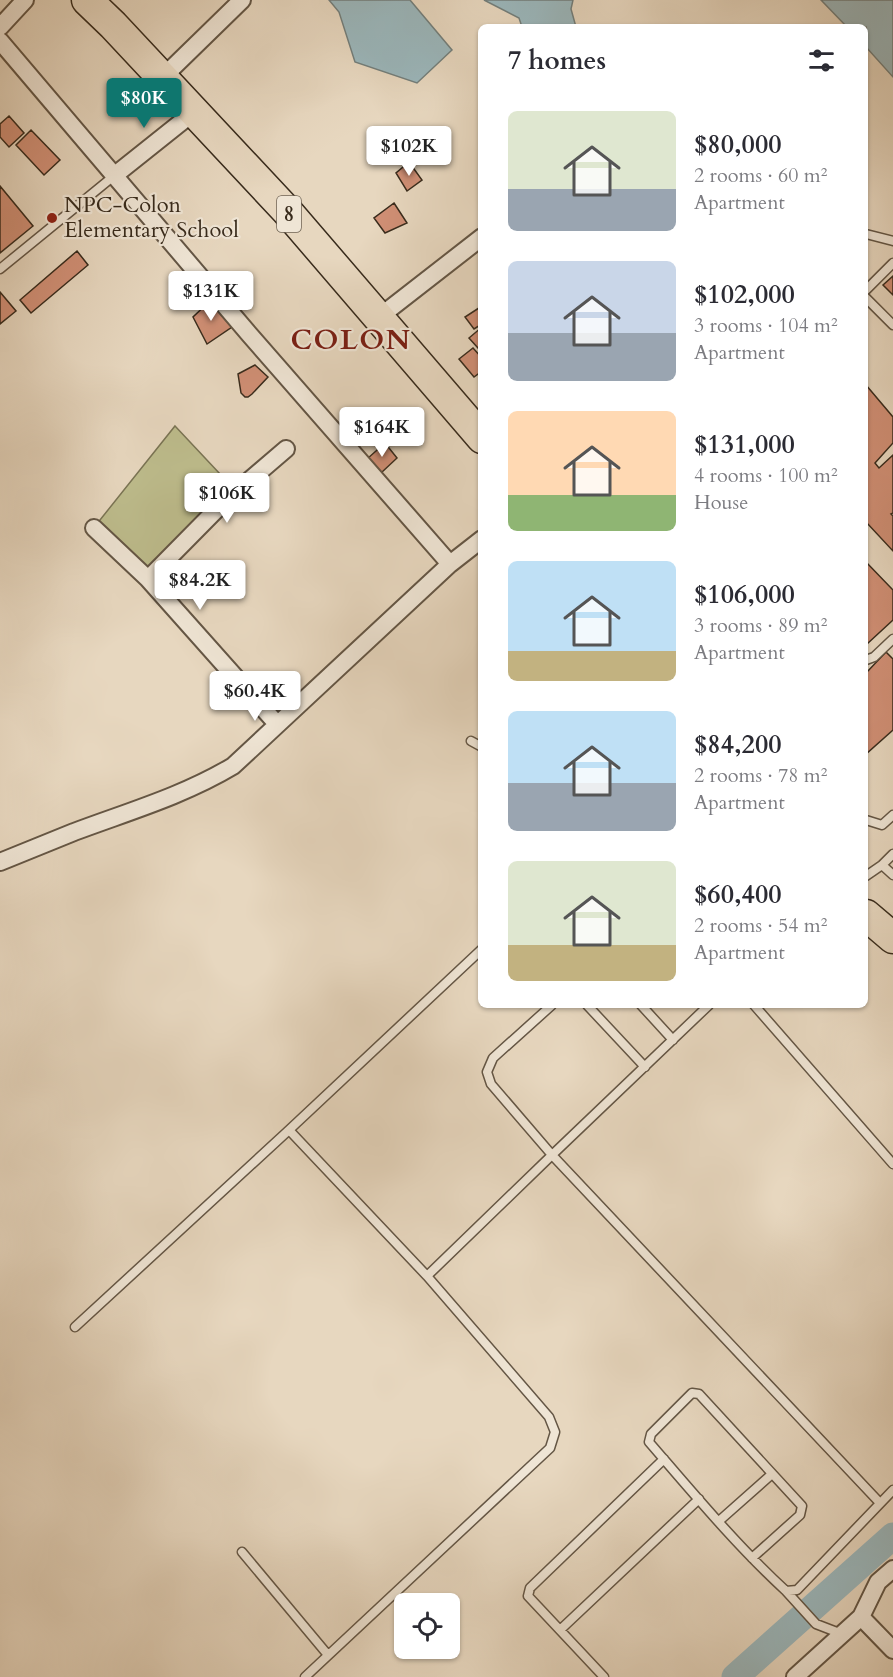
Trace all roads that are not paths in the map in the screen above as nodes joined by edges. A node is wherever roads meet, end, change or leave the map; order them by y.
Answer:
1 (25, 0) edge
2 (87, 0) edge
3 (242, 0) edge
4 (0, 27) edge
5 (0, 41) edge
6 (162, 78) junction
7 (194, 112) junction
8 (115, 175) junction
9 (868, 235) edge
10 (478, 240) edge
11 (893, 241) edge
12 (893, 263) edge
13 (0, 269) edge
14 (868, 288) edge
15 (868, 300) edge
16 (378, 318) junction
17 (893, 326) edge
18 (478, 433) edge
19 (286, 449) dead end
20 (94, 528) dead end
21 (478, 542) edge
22 (450, 564) junction
23 (148, 579) junction
24 (893, 639) edge
25 (868, 659) edge
26 (277, 724) junction
27 (471, 741) dead end
28 (478, 745) edge
29 (893, 814) edge
30 (868, 821) edge
31 (893, 854) edge
32 (0, 862) edge
33 (882, 865) junction
34 (868, 875) edge
35 (893, 875) edge
36 (868, 917) edge
37 (893, 938) edge
38 (478, 953) edge
39 (549, 1008) edge
40 (590, 1008) edge
41 (644, 1008) edge
42 (706, 1008) edge
43 (757, 1008) edge
44 (673, 1040) junction
45 (645, 1067) junction
46 (289, 1130) junction
47 (552, 1155) junction
48 (893, 1164) edge
49 (427, 1276) junction
50 (75, 1327) dead end
51 (664, 1459) junction
52 (772, 1474) junction
53 (893, 1490) edge
54 (699, 1499) junction
55 (880, 1503) junction
56 (719, 1521) junction
57 (242, 1552) dead end
58 (752, 1558) junction
59 (893, 1569) edge
60 (786, 1592) junction
61 (861, 1617) junction
62 (560, 1630) junction
63 (842, 1634) junction
64 (893, 1650) edge
65 (328, 1655) junction
66 (802, 1674) edge
67 (307, 1676) edge
68 (604, 1677) edge

1 - 4 street
2 - 6 highway, 8
3 - 6 street
5 - 8 street
6 - 7 highway, 8
7 - 8 street
7 - 16 highway, 8
8 - 13 lane
8 - 22 street
9 - 11 lane
10 - 16 street
12 - 14 lane
15 - 17 lane
16 - 18 highway, 8
19 - 23 street
20 - 23 street
21 - 22 street
22 - 26 street
23 - 26 street
24 - 25 lane
26 - 32 street
27 - 28 lane
29 - 30 lane
31 - 33 lane
33 - 34 lane
33 - 35 lane
36 - 37 highway
38 - 46 lane
39 - 47 lane
40 - 45 lane
41 - 44 lane
42 - 44 lane
43 - 48 lane
44 - 45 lane
45 - 47 lane
46 - 49 lane
46 - 50 lane
47 - 49 lane
47 - 55 lane
49 - 65 lane
51 - 52 lane
51 - 54 lane
51 - 62 lane
52 - 56 lane
52 - 58 lane
53 - 55 lane
54 - 56 lane
54 - 62 lane
55 - 60 lane
56 - 58 lane
57 - 65 lane
58 - 60 lane
59 - 61 street
60 - 63 lane
61 - 63 street
61 - 64 street
62 - 68 lane
63 - 66 street
65 - 67 lane

